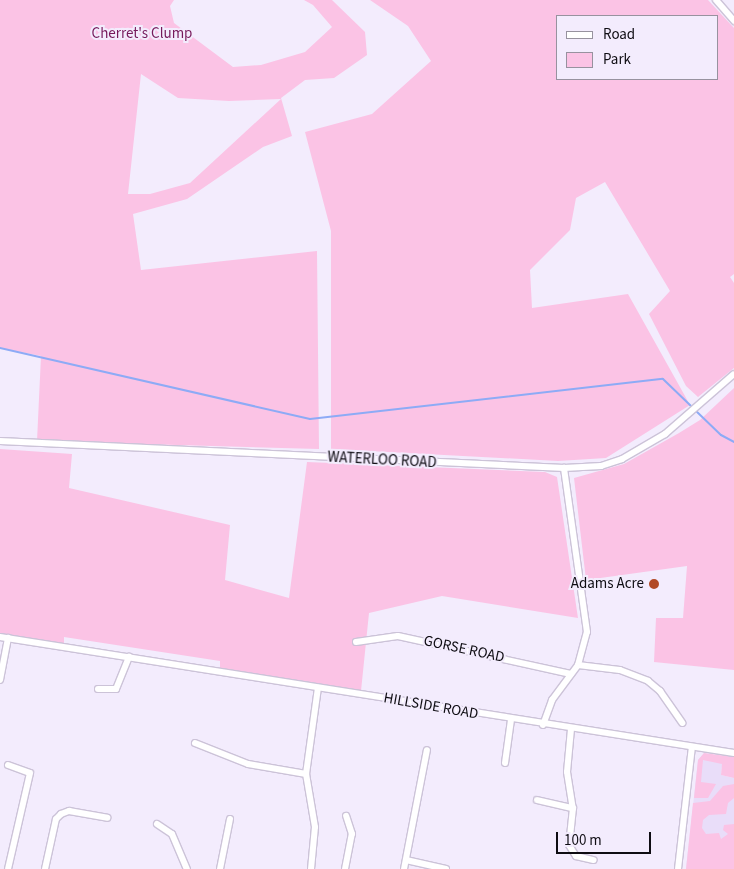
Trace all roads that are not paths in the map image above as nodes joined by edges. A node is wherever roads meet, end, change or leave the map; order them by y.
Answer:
1 (716, 0) edge
2 (734, 21) edge
3 (734, 374) edge
4 (0, 441) edge
5 (564, 468) junction
6 (0, 637) edge
7 (8, 638) junction
8 (356, 642) dead end
9 (129, 657) junction
10 (578, 665) junction
11 (571, 674) junction
12 (0, 680) edge
13 (318, 688) junction
14 (98, 689) dead end
15 (511, 720) junction
16 (682, 723) dead end
17 (543, 725) junction
18 (571, 729) junction
19 (195, 743) dead end
20 (692, 747) junction
21 (428, 750) dead end
22 (734, 753) edge
23 (505, 763) dead end
24 (8, 765) dead end
25 (306, 774) junction
26 (537, 800) dead end
27 (573, 808) junction
28 (346, 816) dead end
29 (107, 818) dead end
30 (231, 823) dead end
31 (157, 824) dead end
32 (406, 860) junction
33 (594, 860) dead end
34 (8, 869) edge
35 (44, 869) edge
36 (187, 869) edge
37 (220, 869) edge
38 (311, 869) edge
39 (345, 869) edge
40 (404, 869) edge
41 (446, 869) edge
42 (678, 869) edge

1 - 2 street
3 - 5 street, WATERLOO ROAD
4 - 5 street, WATERLOO ROAD
5 - 10 street
6 - 7 street, HILLSIDE ROAD
7 - 9 street, HILLSIDE ROAD
7 - 12 street
8 - 11 street, GORSE ROAD
9 - 13 street, HILLSIDE ROAD
9 - 14 street
10 - 11 street
10 - 16 street
11 - 17 street
13 - 15 street, HILLSIDE ROAD
13 - 25 street
15 - 17 street, HILLSIDE ROAD
15 - 23 street
17 - 18 street, HILLSIDE ROAD
18 - 20 street, HILLSIDE ROAD
18 - 27 street
19 - 25 street
20 - 22 street, HILLSIDE ROAD
20 - 42 street
21 - 32 street
24 - 34 street
25 - 38 street
26 - 27 street
27 - 33 street
28 - 39 street
29 - 35 street
30 - 37 street
31 - 36 street
32 - 40 street
32 - 41 street

